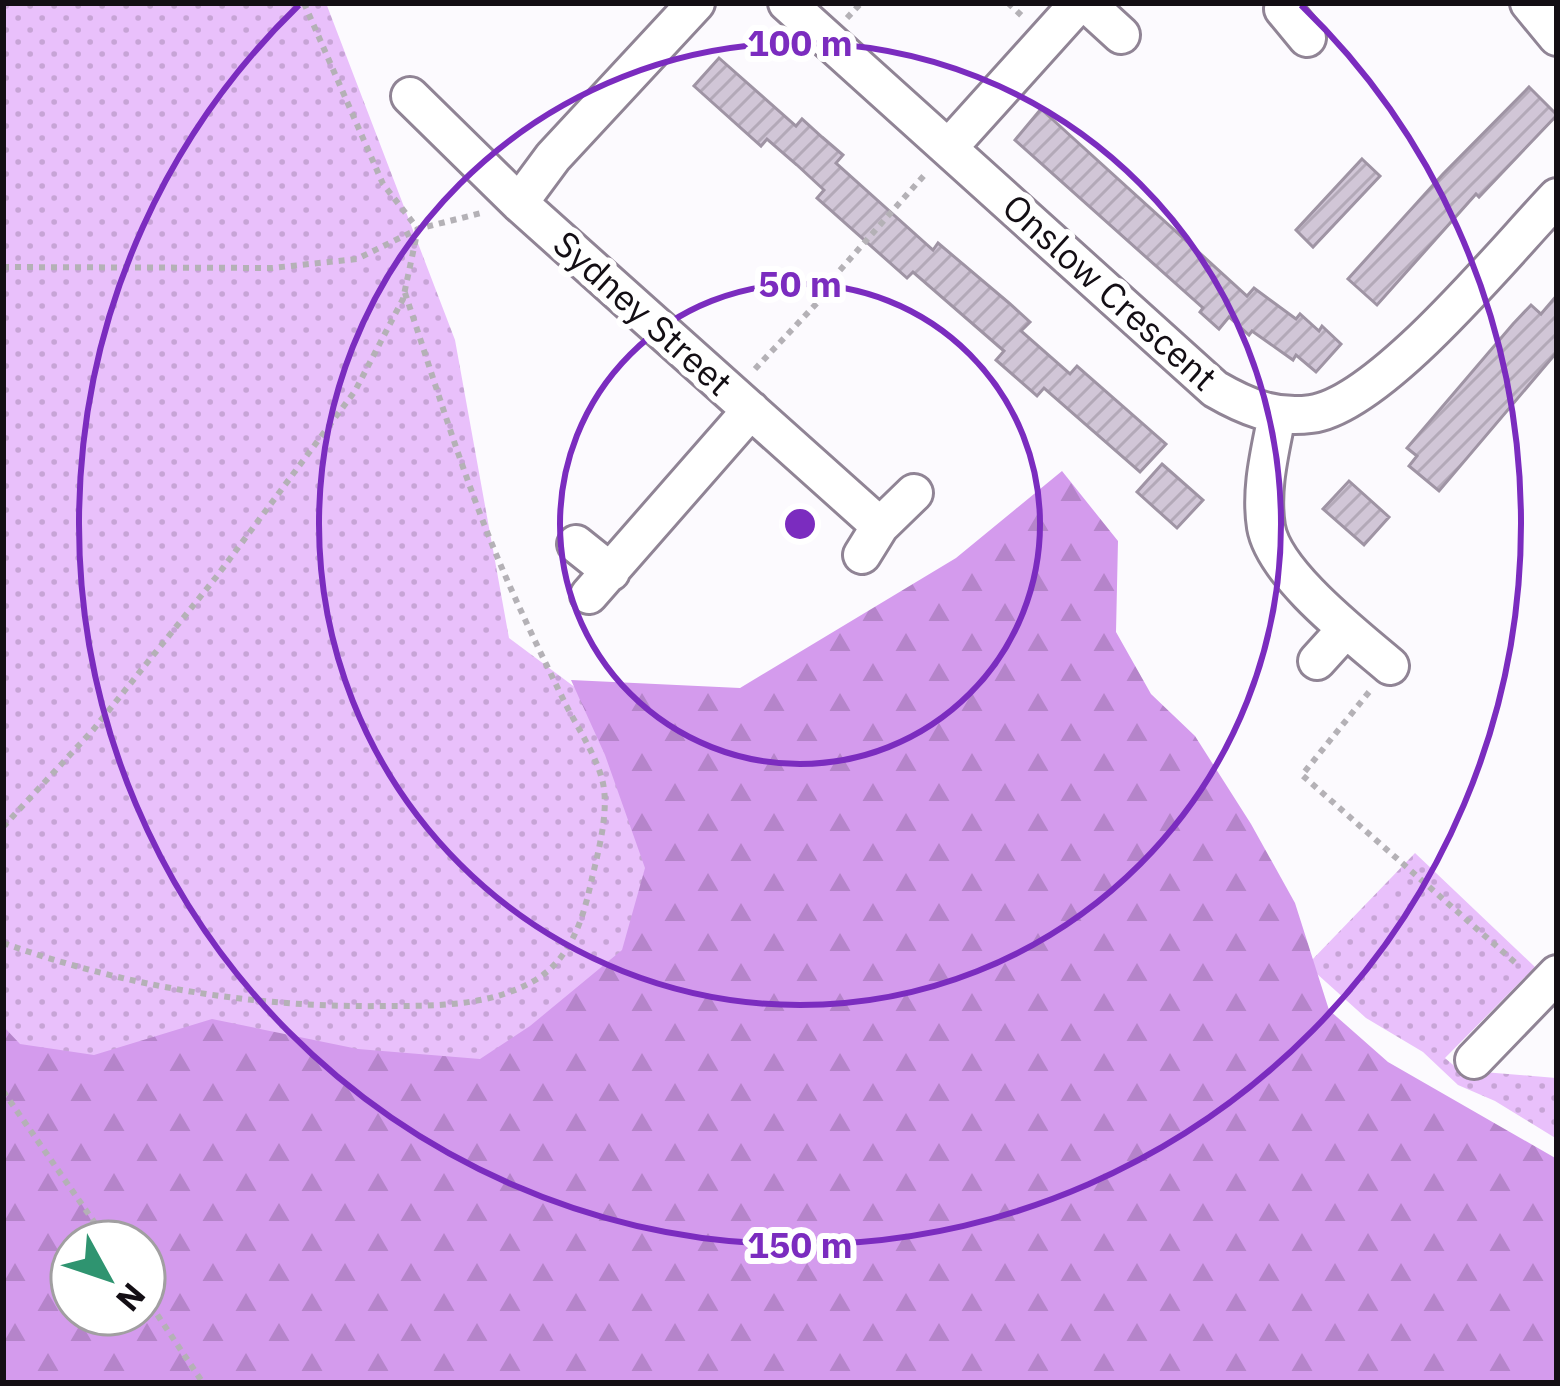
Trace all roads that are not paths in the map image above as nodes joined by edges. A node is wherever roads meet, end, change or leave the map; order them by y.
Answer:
1 (696, 3) edge
2 (788, 3) edge
3 (1083, 3) edge
4 (1529, 3) edge
5 (1280, 11) edge
6 (1121, 35) dead end
7 (1557, 37) edge
8 (1307, 38) dead end
9 (410, 97) dead end
10 (950, 146) junction
11 (1557, 196) edge
12 (519, 203) junction
13 (742, 402) junction
14 (1277, 415) junction
15 (914, 493) dead end
16 (576, 544) dead end
17 (1346, 629) junction
18 (1317, 661) dead end
19 (1390, 666) road end
20 (1550, 981) edge
21 (1499, 1051) dead end

1 - 12 street
2 - 10 street, Onslow Crescent
3 - 6 street
3 - 10 street
4 - 7 street
5 - 8 street
9 - 12 street, Sydney Street
10 - 14 street, Onslow Crescent
11 - 14 street
12 - 13 street, Sydney Street
13 - 15 street, Sydney Street
13 - 16 street
14 - 17 street
17 - 18 street
17 - 19 street
20 - 21 street

